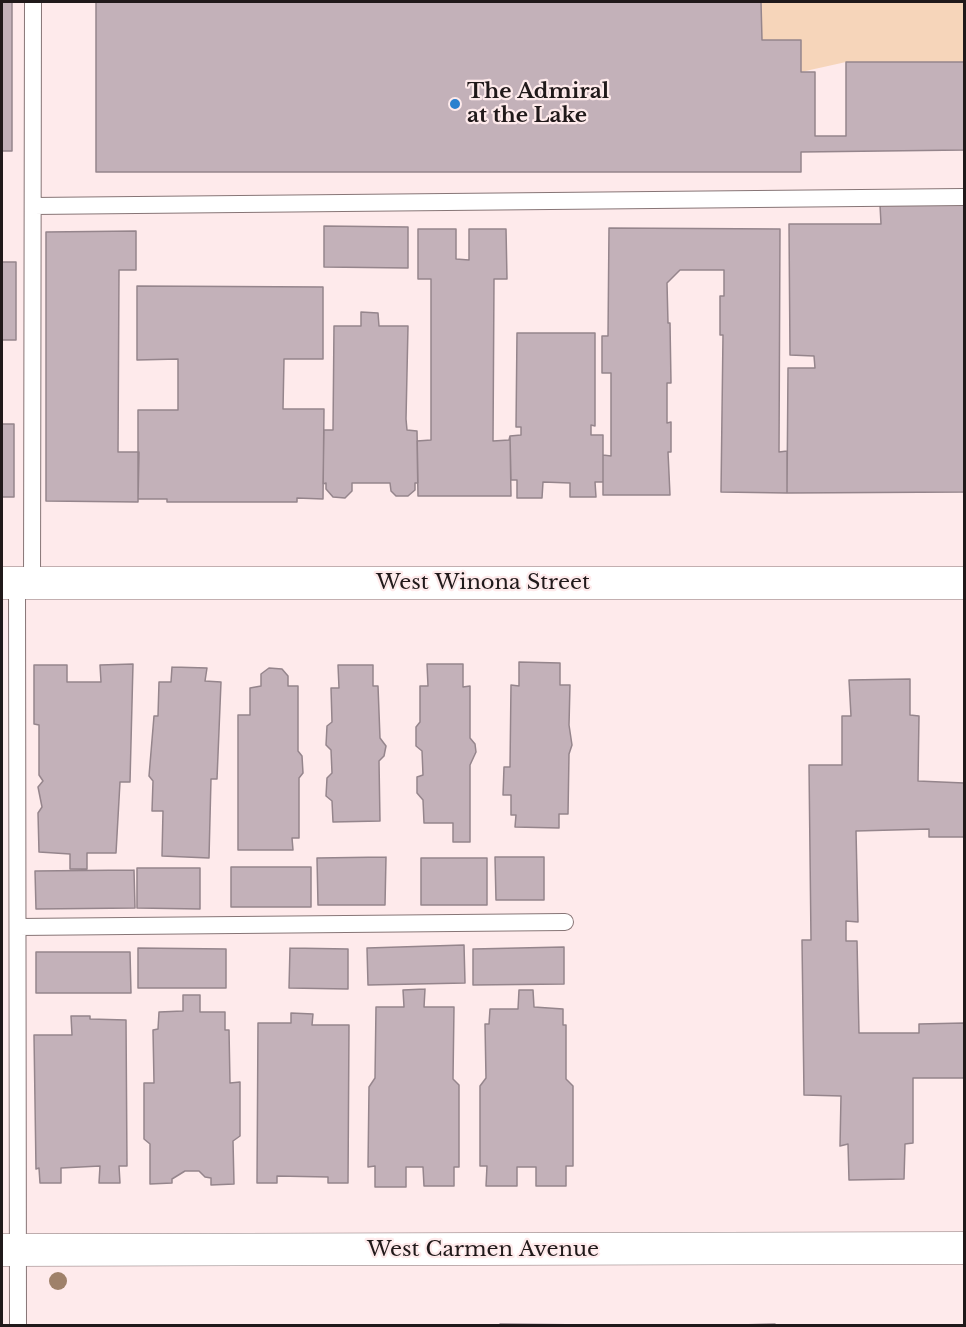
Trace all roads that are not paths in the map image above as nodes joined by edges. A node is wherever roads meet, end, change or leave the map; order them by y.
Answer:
1 (33, 2) edge
2 (964, 197) edge
3 (33, 206) junction
4 (17, 583) edge
5 (964, 583) edge
6 (565, 922) dead end
7 (18, 927) junction
8 (964, 1248) edge
9 (10, 1250) edge
10 (18, 1326) edge

1 - 3 lane
2 - 3 lane
3 - 4 lane
4 - 5 street, West Winona Street
4 - 7 lane
6 - 7 lane
7 - 9 lane
8 - 9 street, West Carmen Avenue
9 - 10 lane

